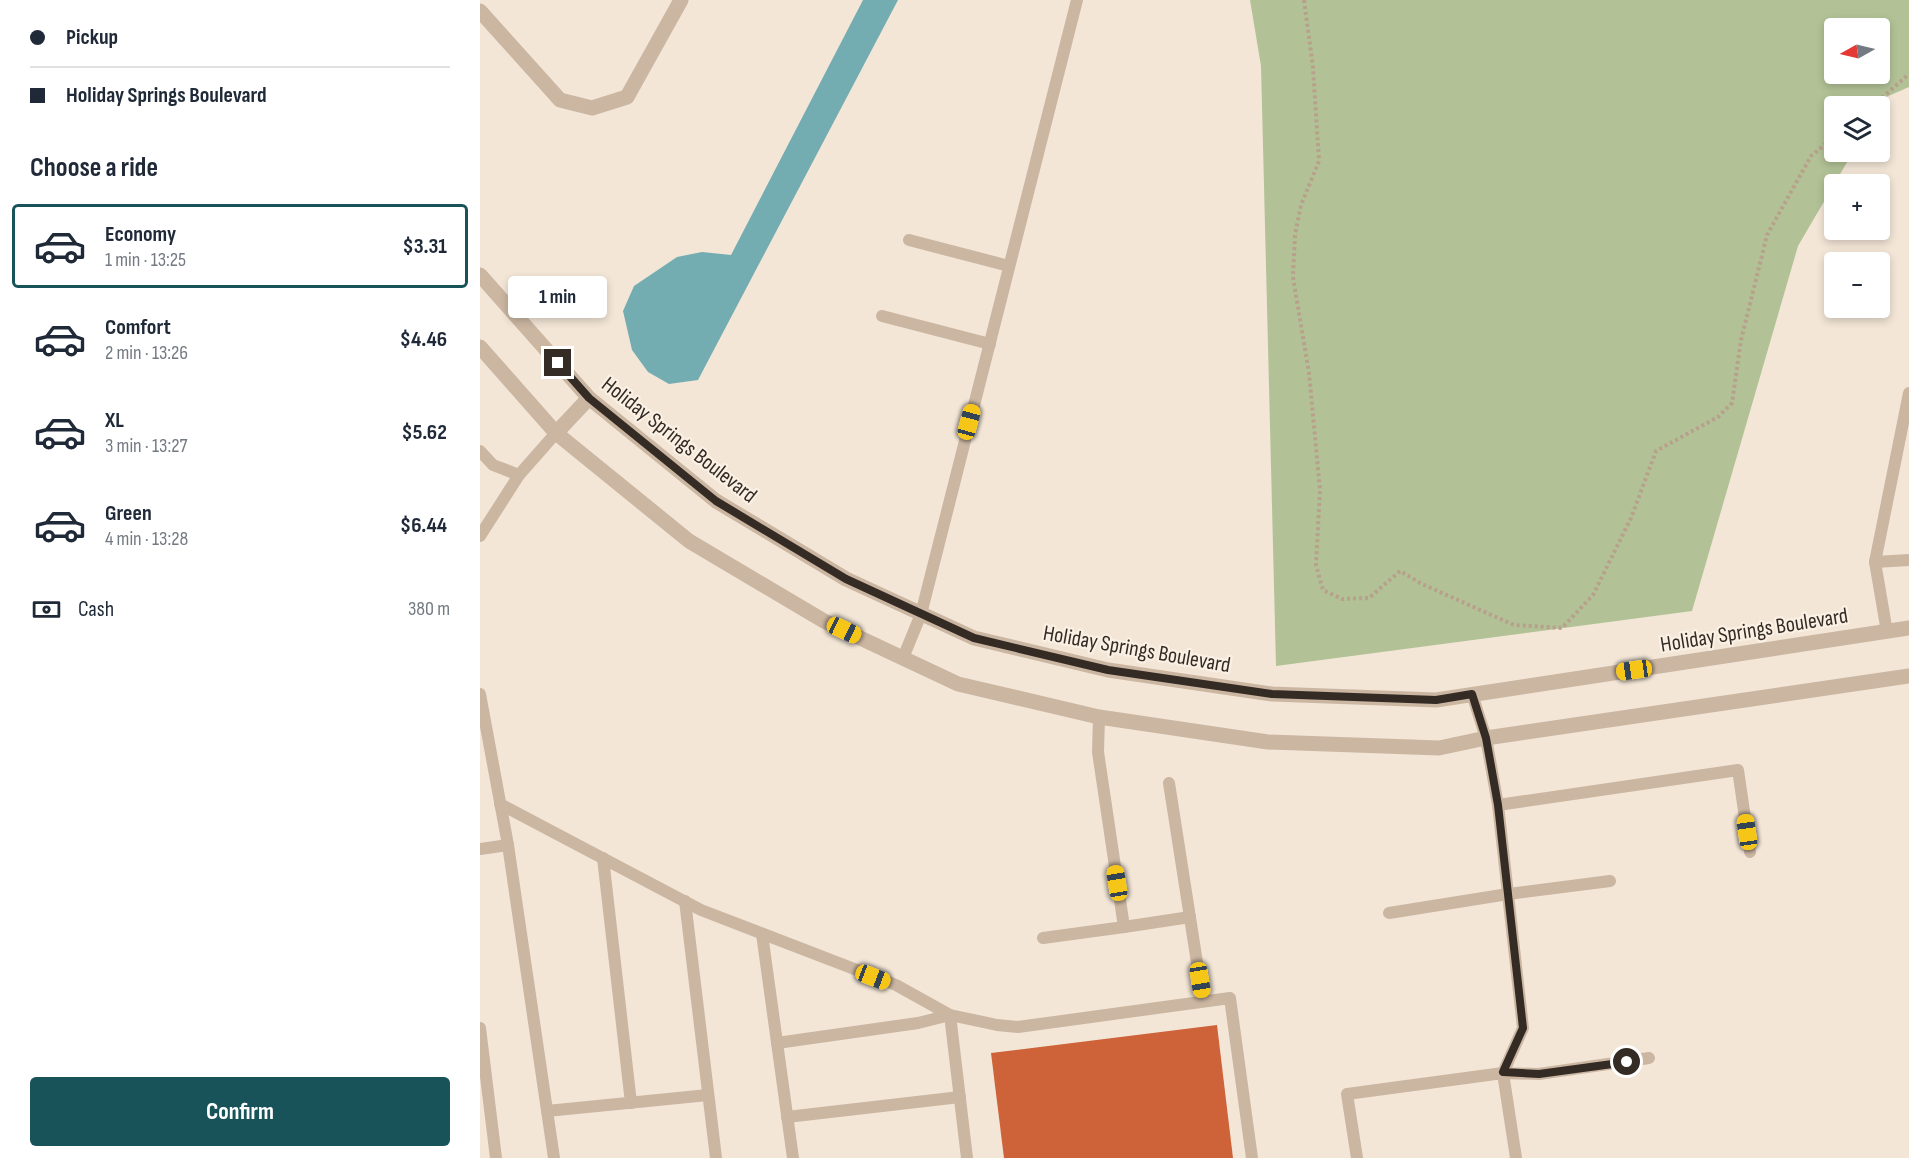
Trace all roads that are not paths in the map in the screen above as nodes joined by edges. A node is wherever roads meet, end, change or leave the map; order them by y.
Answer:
1 (681, 0) edge
2 (1077, 0) edge
3 (480, 11) edge
4 (909, 240) dead end
5 (1010, 266) junction
6 (480, 275) edge
7 (882, 316) dead end
8 (990, 344) junction
9 (480, 347) edge
10 (1909, 393) edge
11 (589, 398) junction
12 (556, 433) junction
13 (480, 450) edge
14 (519, 474) junction
15 (480, 536) edge
16 (1909, 560) edge
17 (1875, 562) junction
18 (921, 614) junction
19 (1909, 628) edge
20 (1887, 632) junction
21 (903, 658) junction
22 (1909, 676) edge
23 (480, 694) edge
24 (1472, 694) junction
25 (1099, 717) junction
26 (1486, 738) junction
27 (1169, 783) dead end
28 (500, 804) junction
29 (1498, 805) junction
30 (508, 845) junction
31 (480, 849) edge
32 (1750, 852) dead end
33 (603, 858) junction
34 (1610, 881) dead end
35 (1508, 894) junction
36 (685, 901) junction
37 (1389, 913) dead end
38 (1190, 917) junction
39 (1124, 927) junction
40 (762, 934) junction
41 (1043, 938) dead end
42 (1203, 1001) junction
43 (950, 1015) junction
44 (480, 1028) edge
45 (777, 1043) junction
46 (1649, 1058) dead end
47 (1503, 1072) junction
48 (708, 1095) junction
49 (960, 1097) junction
50 (631, 1103) junction
51 (547, 1111) junction
52 (787, 1117) junction
53 (496, 1158) edge
54 (554, 1158) edge
55 (716, 1158) edge
56 (793, 1158) edge
57 (967, 1158) edge
58 (1252, 1158) edge
59 (1357, 1158) edge
60 (1516, 1158) edge

1 - 3 street
2 - 5 lane
4 - 5 lane
5 - 8 lane
6 - 11 street, Holiday Springs Boulevard
7 - 8 lane
8 - 18 lane
9 - 12 street
10 - 17 lane
11 - 12 street
11 - 18 street, Holiday Springs Boulevard
12 - 14 lane
12 - 21 street
13 - 14 lane
14 - 15 lane
16 - 17 lane
17 - 20 lane
18 - 21 lane
18 - 24 street, Holiday Springs Boulevard
19 - 20 street, Holiday Springs Boulevard
20 - 24 street, Holiday Springs Boulevard
21 - 25 street
22 - 26 street
23 - 28 lane
24 - 26 lane
25 - 26 street
25 - 39 lane
26 - 29 lane
27 - 38 lane
28 - 30 lane
28 - 33 lane
29 - 32 lane
29 - 35 lane
30 - 31 lane
30 - 51 lane
33 - 36 lane
33 - 50 lane
34 - 35 lane
35 - 37 lane
35 - 47 lane
36 - 40 lane
36 - 48 lane
38 - 39 lane
38 - 42 lane
39 - 41 lane
40 - 43 lane
40 - 45 lane
42 - 43 lane
42 - 58 lane
43 - 45 lane
43 - 49 lane
44 - 53 lane
45 - 52 lane
46 - 47 lane
47 - 59 lane
47 - 60 lane
48 - 50 lane
48 - 55 lane
49 - 52 lane
49 - 57 lane
50 - 51 lane
51 - 54 lane
52 - 56 lane

